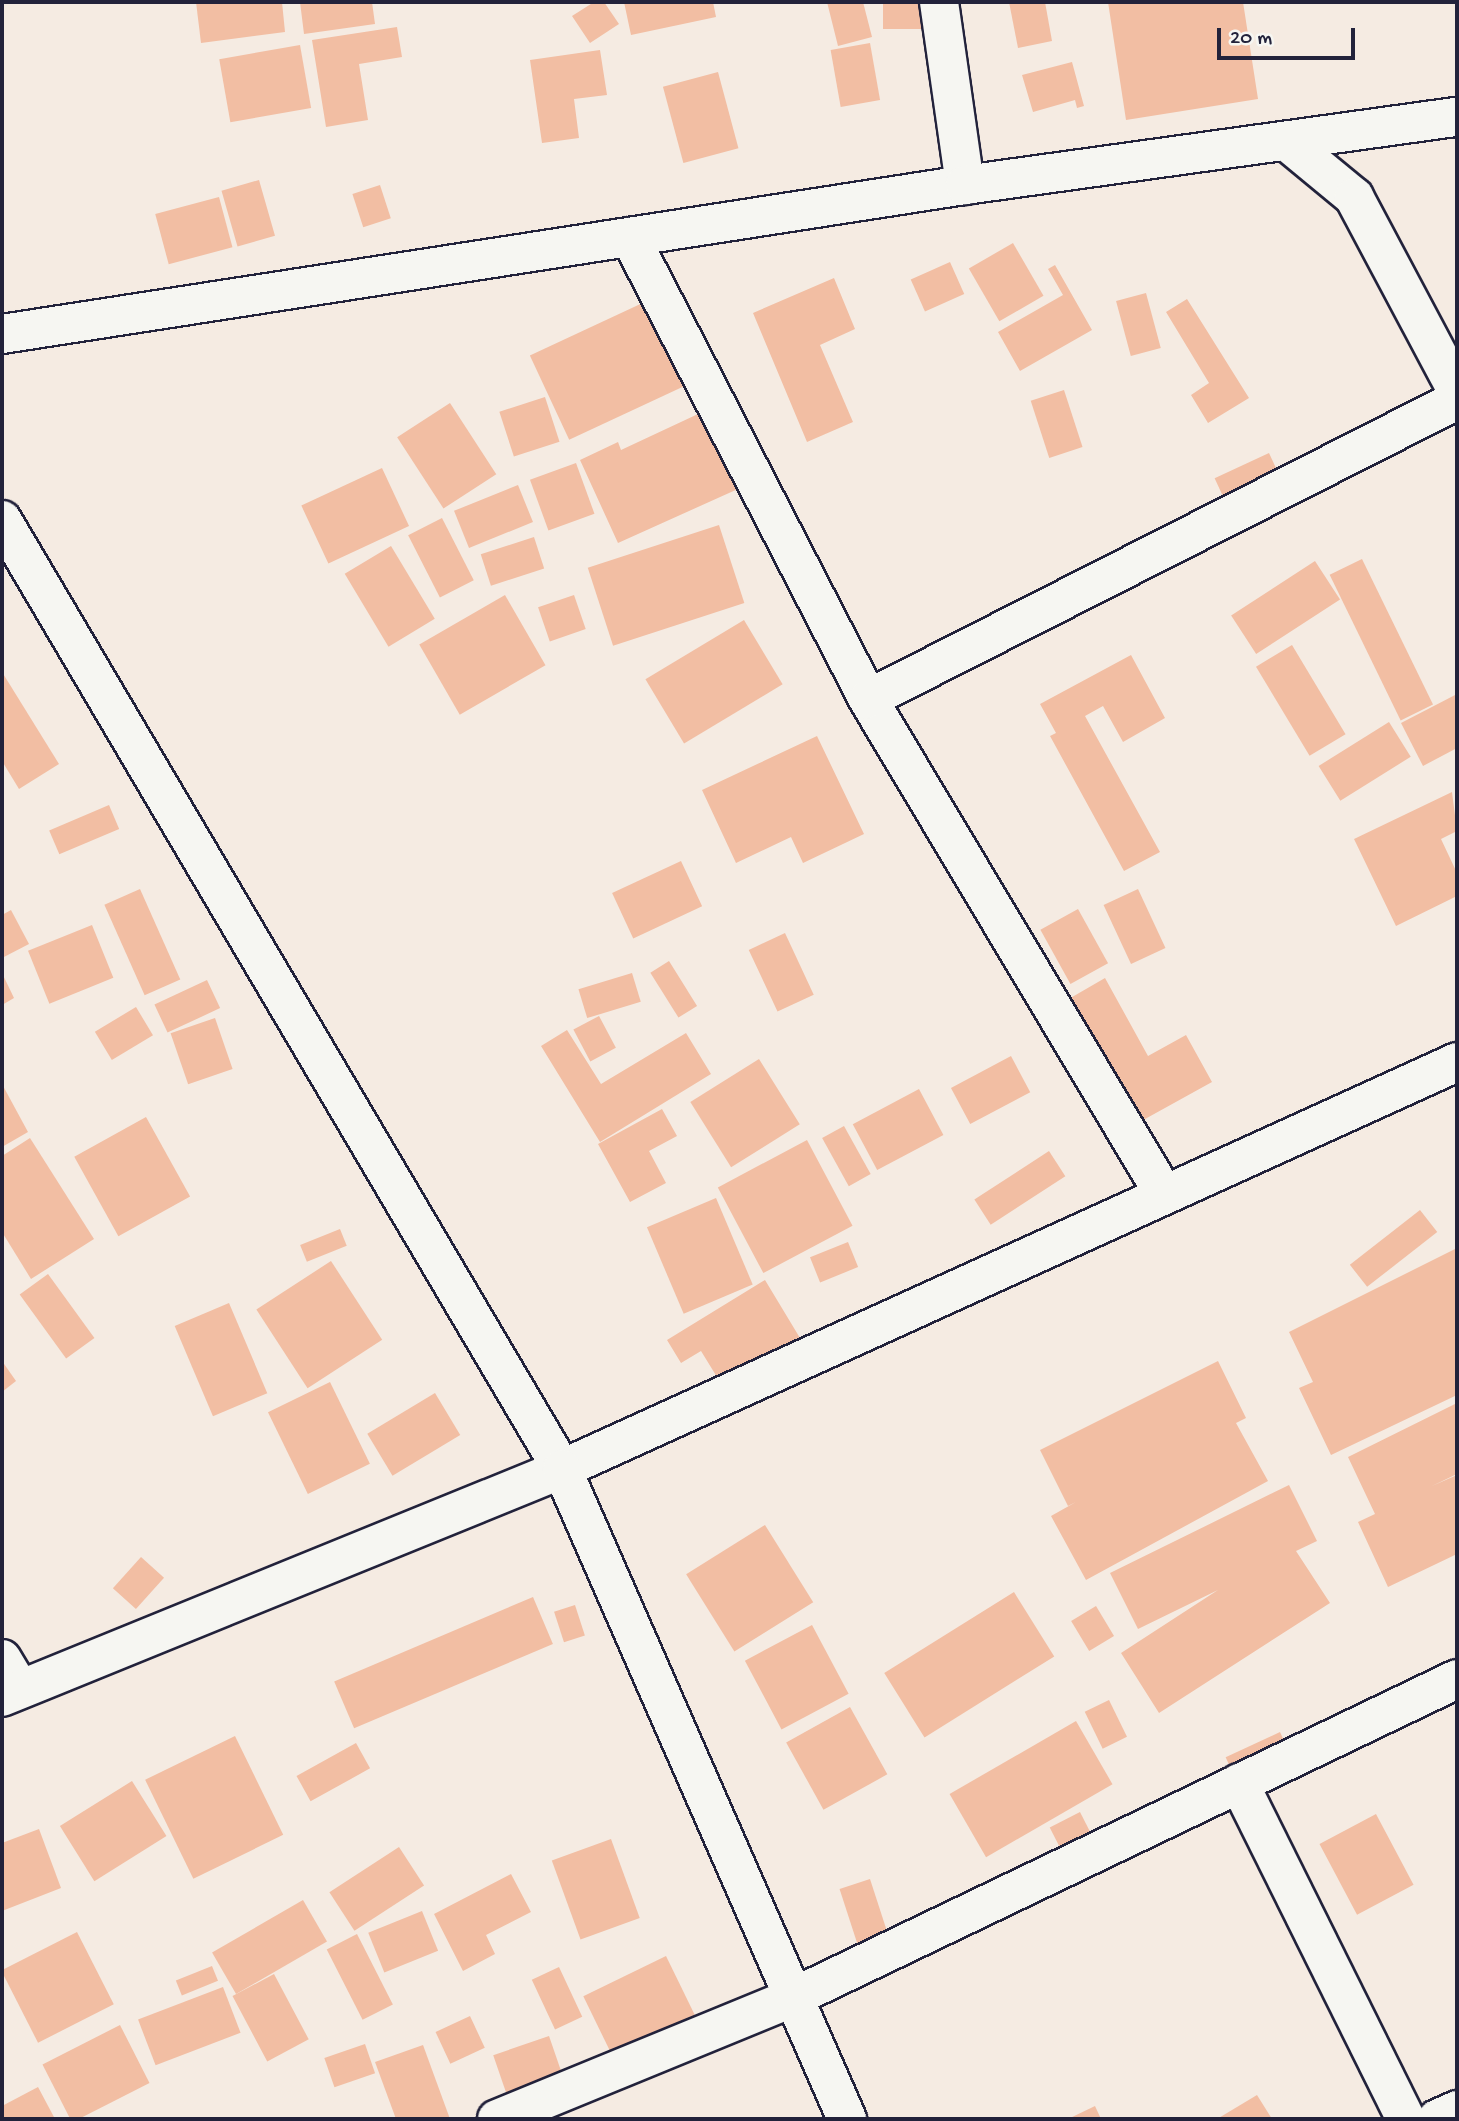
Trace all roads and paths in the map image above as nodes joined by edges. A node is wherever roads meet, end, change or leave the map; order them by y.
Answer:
1 (939, 2) edge
2 (1457, 117) edge
3 (1291, 145) junction
4 (965, 185) junction
5 (630, 237) junction
6 (2, 334) edge
7 (1457, 391) edge
8 (1457, 400) edge
9 (2, 520) edge
10 (868, 699) junction
11 (1457, 1062) edge
12 (1164, 1194) junction
13 (562, 1469) junction
14 (1457, 1679) edge
15 (8, 1682) edge
16 (1239, 1783) junction
17 (794, 1997) junction
18 (1457, 2110) edge
19 (497, 2119) edge
20 (848, 2119) edge
21 (1406, 2119) edge
22 (1437, 2119) edge

1 - 4 street
2 - 3 street
3 - 4 street
3 - 7 street
4 - 5 street
5 - 6 street
5 - 10 street
8 - 10 street
9 - 13 street
10 - 12 street
11 - 12 street
12 - 13 street
13 - 15 street
13 - 17 street
14 - 16 street
16 - 17 street
16 - 21 street
17 - 19 street
17 - 20 street
18 - 22 street

